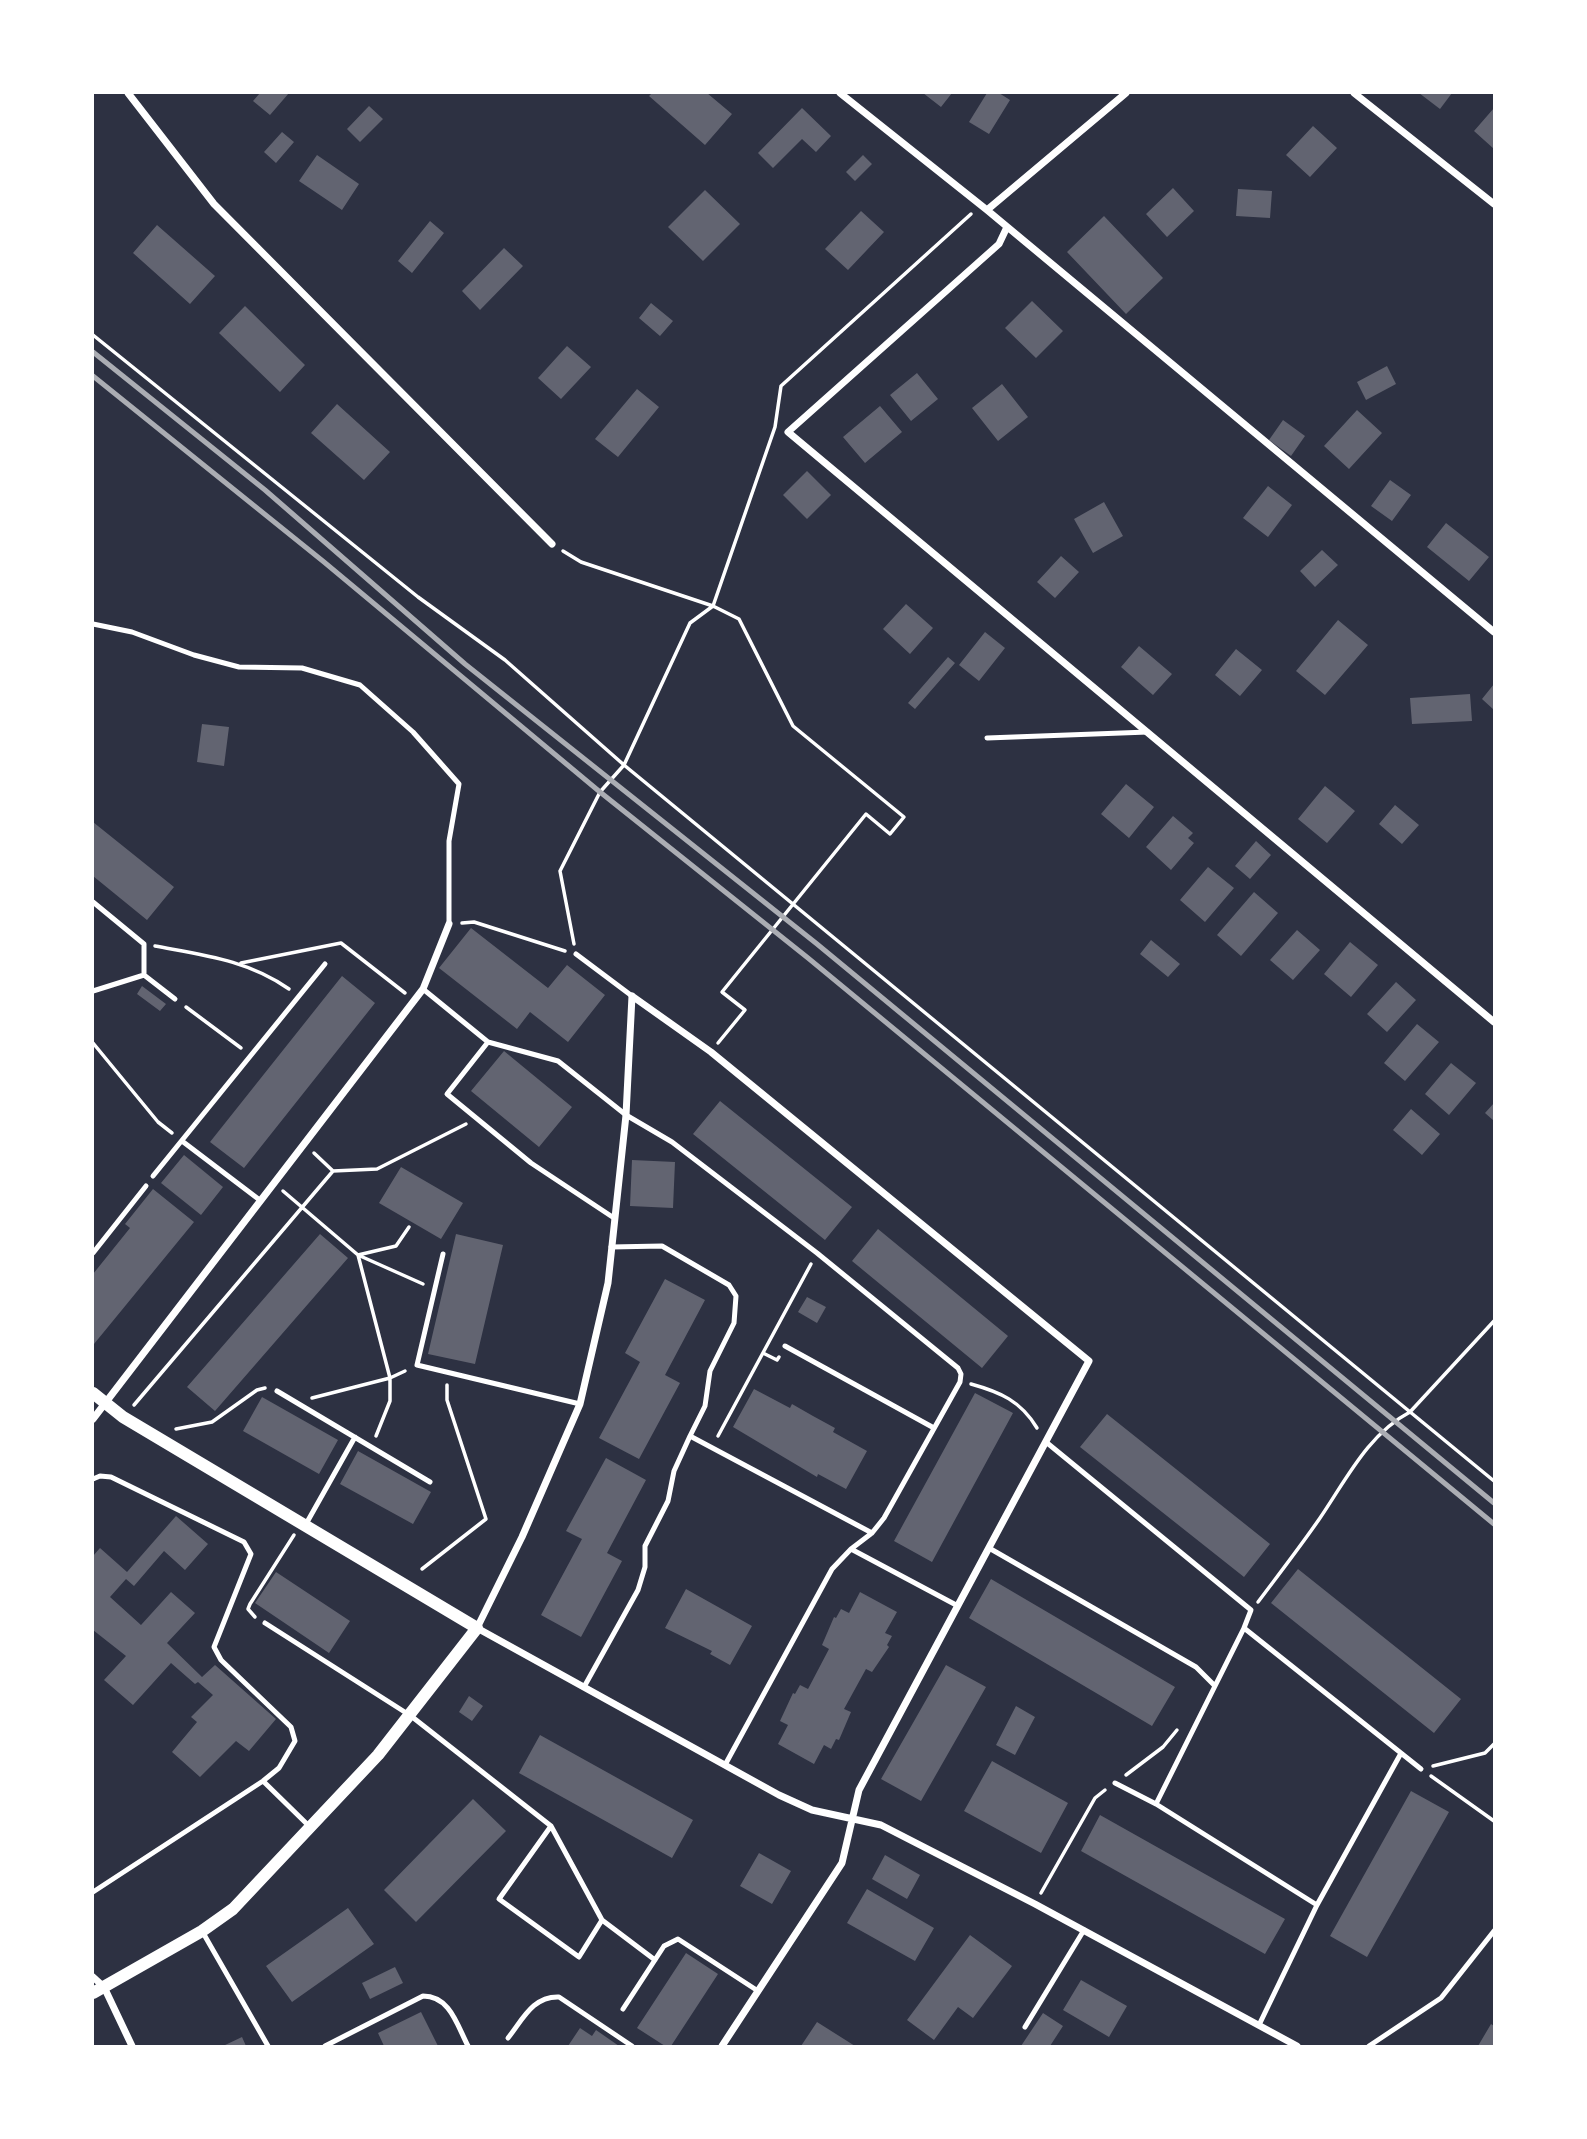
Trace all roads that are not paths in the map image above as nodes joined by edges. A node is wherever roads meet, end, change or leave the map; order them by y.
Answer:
1 (128, 93) edge
2 (840, 93) edge
3 (1126, 93) edge
4 (1354, 93) edge
5 (1494, 204) edge
6 (988, 210) junction
7 (1007, 227) junction
8 (552, 544) road end
9 (93, 624) edge
10 (1494, 632) edge
11 (1148, 733) junction
12 (987, 738) dead end
13 (93, 902) edge
14 (449, 924) joint
15 (576, 954) road end
16 (325, 964) dead end
17 (144, 975) junction
18 (423, 989) junction
19 (93, 991) edge
20 (632, 996) junction
21 (175, 999) road end
22 (1494, 1022) edge
23 (488, 1042) junction
24 (626, 1115) junction
25 (182, 1141) junction
26 (153, 1176) dead end
27 (146, 1186) dead end
28 (261, 1202) junction
29 (614, 1217) junction
30 (611, 1247) junction
31 (93, 1253) edge
32 (443, 1254) dead end
33 (785, 1346) dead end
34 (277, 1391) road end
35 (93, 1393) edge
36 (105, 1403) junction
37 (580, 1404) junction
38 (93, 1419) edge
39 (934, 1428) junction
40 (690, 1436) junction
41 (355, 1437) junction
42 (1046, 1441) junction
43 (93, 1479) edge
44 (430, 1482) dead end
45 (303, 1526) junction
46 (872, 1533) junction
47 (989, 1548) junction
48 (851, 1549) junction
49 (958, 1606) junction
50 (265, 1623) road end
51 (477, 1628) junction
52 (1244, 1628) junction
53 (1214, 1685) junction
54 (584, 1687) junction
55 (411, 1716) junction
56 (1400, 1755) junction
57 (725, 1765) junction
58 (1421, 1769) road end
59 (263, 1781) junction
60 (1115, 1783) dead end
61 (1156, 1804) junction
62 (853, 1818) junction
63 (551, 1826) junction
64 (310, 1828) junction
65 (93, 1892) edge
66 (1317, 1905) junction
67 (602, 1920) junction
68 (1084, 1930) junction
69 (1494, 1930) edge
70 (202, 1931) junction
71 (655, 1960) junction
72 (93, 1977) edge
73 (98, 1990) edge
74 (758, 1991) junction
75 (623, 2009) dead end
76 (1259, 2025) junction
77 (1025, 2027) dead end
78 (508, 2038) dead end
79 (338, 2039) junction
80 (1283, 2043) edge
81 (132, 2046) edge
82 (268, 2046) edge
83 (325, 2046) edge
84 (342, 2046) edge
85 (468, 2046) edge
86 (632, 2046) edge
87 (722, 2046) edge
88 (1297, 2046) edge
89 (1369, 2046) edge

1 - 8 street
2 - 6 street
3 - 6 street
4 - 5 street
6 - 7 street
7 - 10 street
7 - 11 street
9 - 14 lane
11 - 12 lane
11 - 22 street
13 - 17 lane
14 - 18 street
15 - 20 lane
16 - 25 lane
17 - 19 lane
17 - 21 lane
18 - 23 lane
18 - 28 street
20 - 24 street
20 - 42 street
23 - 24 lane
23 - 29 lane
24 - 29 street
24 - 39 lane
25 - 26 lane
25 - 28 lane
27 - 31 lane
28 - 36 street
29 - 30 street
30 - 37 street
30 - 40 lane
32 - 37 lane
33 - 39 lane
34 - 41 lane
35 - 36 street
36 - 38 street
36 - 45 street
37 - 51 street
39 - 46 lane
40 - 46 lane
40 - 54 lane
41 - 44 lane
41 - 45 lane
42 - 47 street
42 - 52 lane
43 - 59 lane
45 - 51 street
46 - 48 lane
47 - 49 street
47 - 53 lane
48 - 49 lane
48 - 57 lane
49 - 62 street
50 - 55 lane
51 - 54 street
51 - 55 street
52 - 53 lane
52 - 56 lane
53 - 61 lane
54 - 57 street
55 - 63 lane
55 - 64 street
56 - 58 lane
56 - 66 lane
57 - 62 street
59 - 64 lane
59 - 65 lane
60 - 61 lane
61 - 66 lane
62 - 68 street
62 - 74 street
63 - 67 lane
63 - 67 lane
64 - 70 street
66 - 76 lane
67 - 71 lane
68 - 76 street
68 - 77 lane
69 - 89 lane
70 - 73 street
70 - 82 lane
71 - 74 lane
71 - 75 lane
72 - 73 street
73 - 81 street
74 - 87 street
76 - 80 street
78 - 86 lane
79 - 83 lane
79 - 84 lane
79 - 85 lane
80 - 88 street

